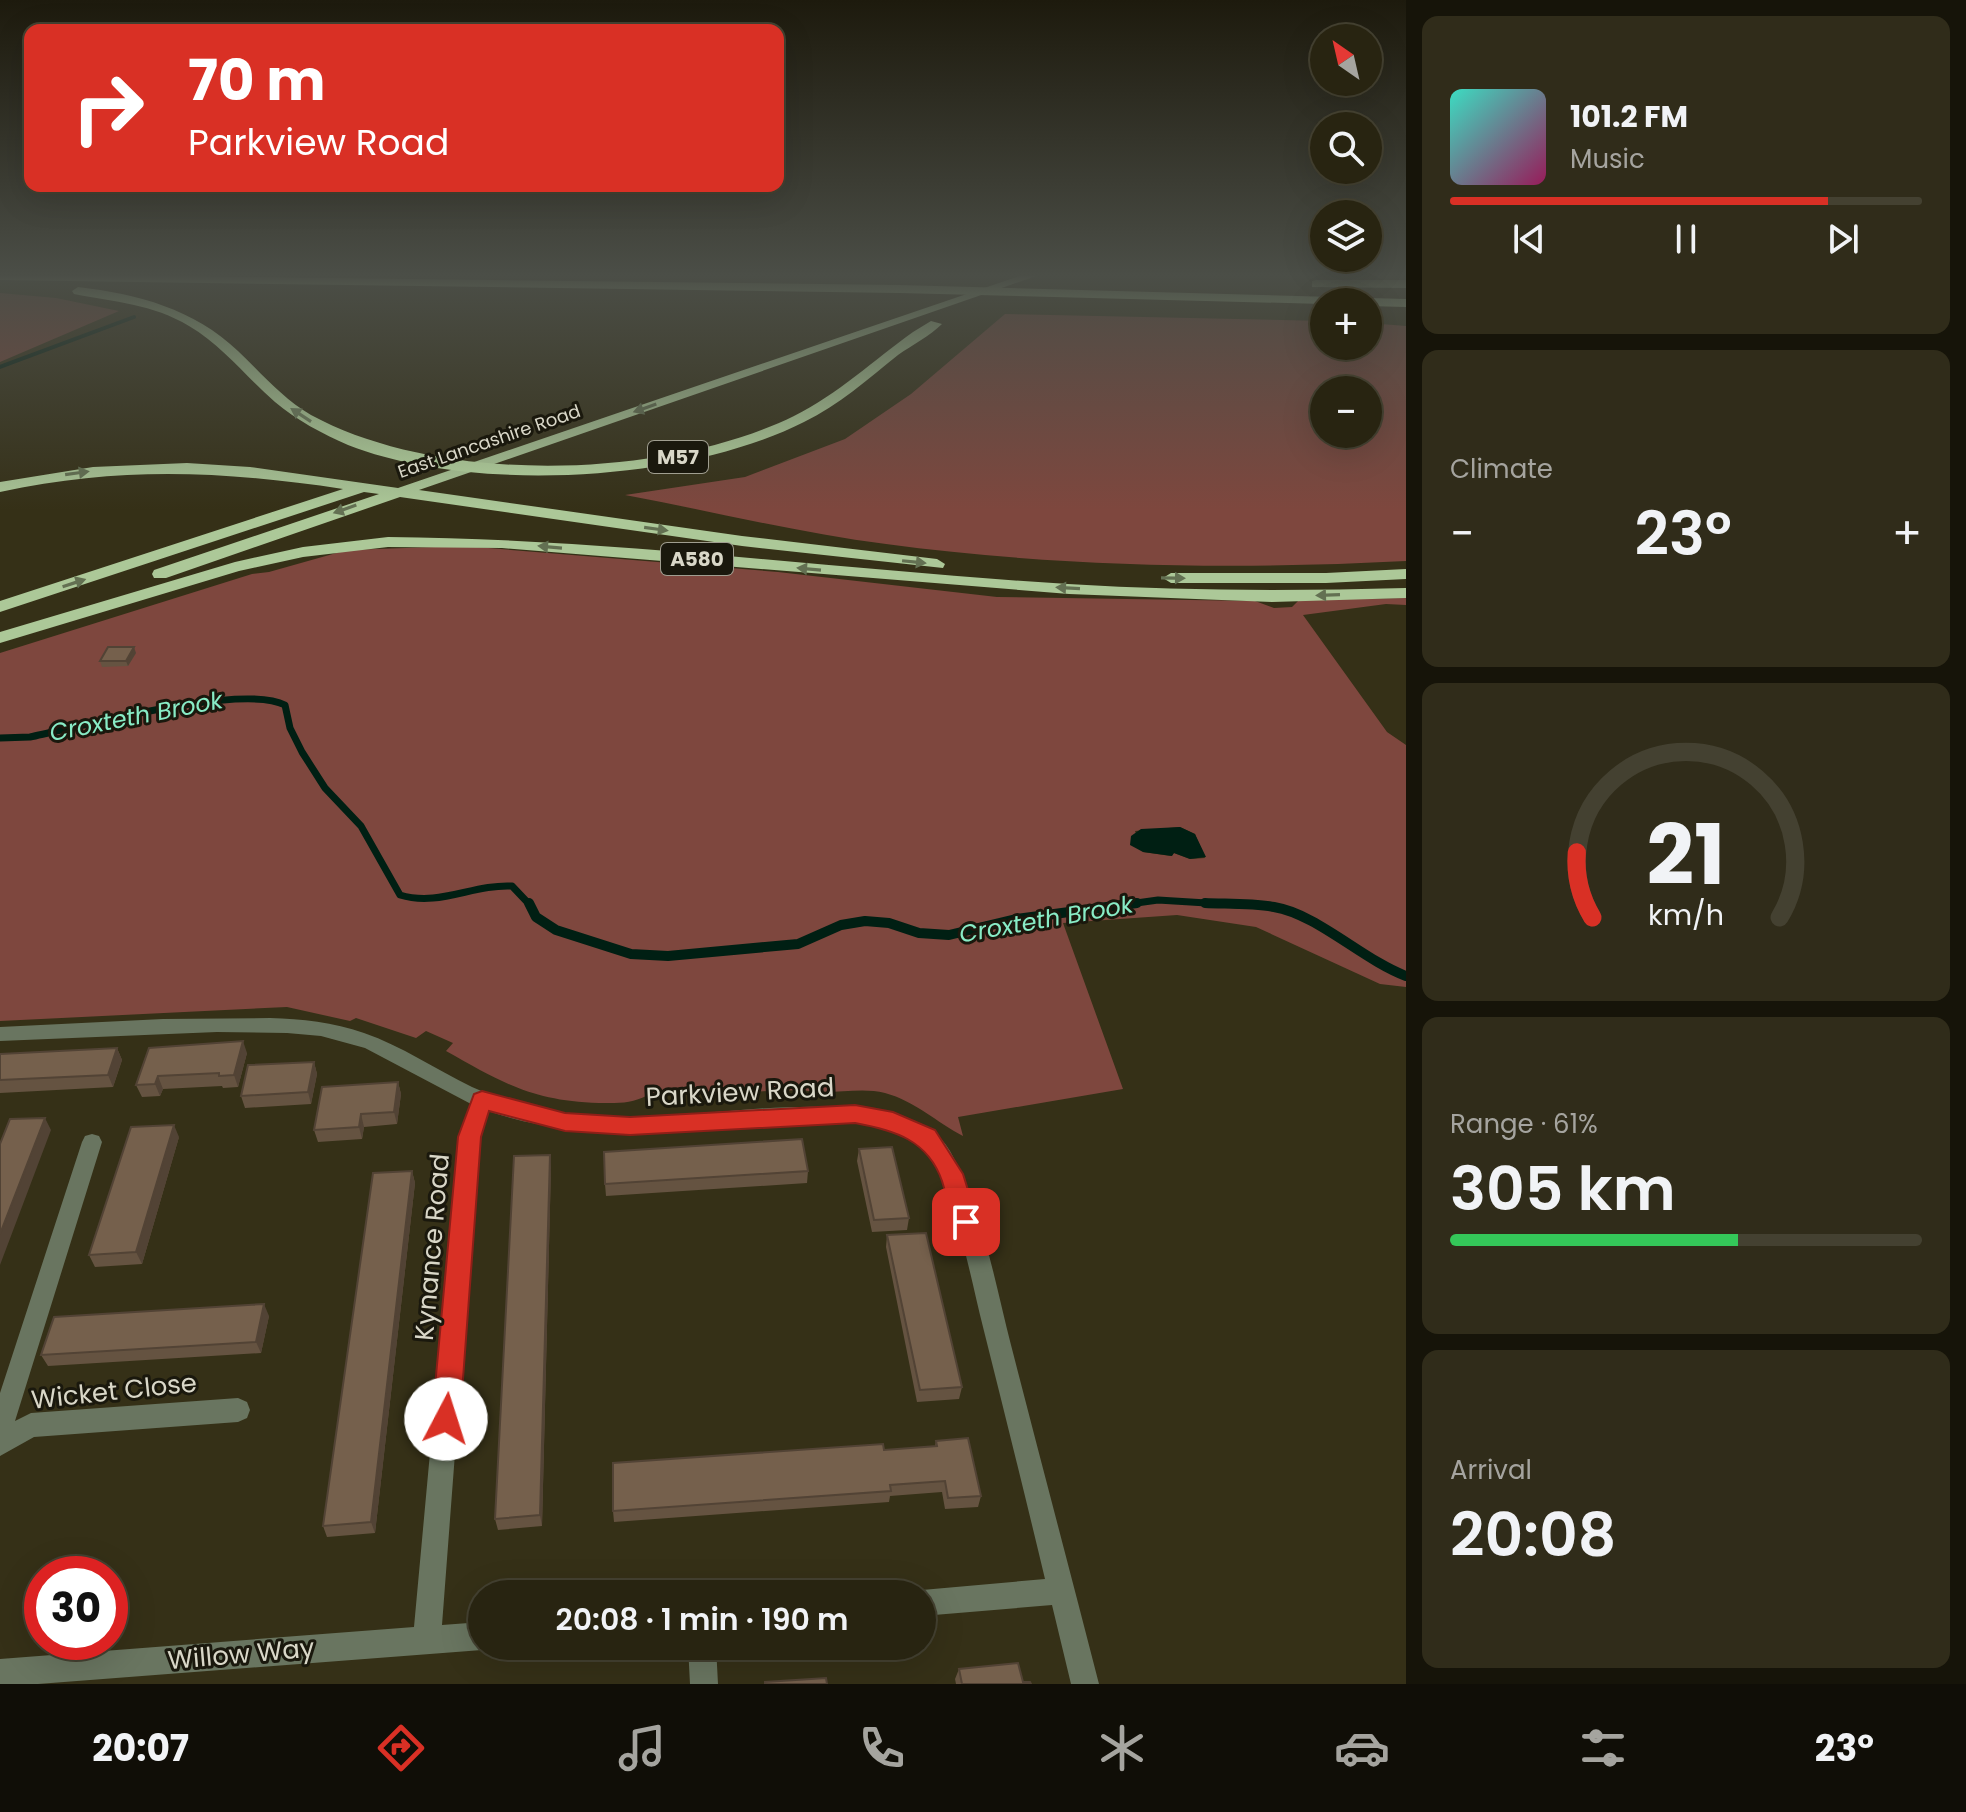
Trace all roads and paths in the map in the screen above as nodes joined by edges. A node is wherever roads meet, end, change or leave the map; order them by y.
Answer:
1 (231, 353) edge
2 (771, 353) edge
3 (839, 353) edge
4 (897, 353) edge
5 (523, 433) dead end
6 (464, 453) dead end
7 (0, 487) edge
8 (1406, 574) edge
9 (1406, 593) edge
10 (0, 607) edge
11 (0, 630) edge
12 (0, 638) edge
13 (0, 1034) edge
14 (482, 1100) junction
15 (92, 1142) dead end
16 (238, 1410) dead end
17 (0, 1431) edge
18 (0, 1444) edge
19 (1062, 1591) junction
20 (936, 1602) edge
21 (468, 1637) edge
22 (427, 1639) junction
23 (703, 1660) edge
24 (0, 1673) edge
25 (704, 1684) edge
26 (1085, 1684) edge

4 -> 1 highway, M57
2 - 5 highway, East Lancashire Road
3 -> 11 highway, East Lancashire Road
10 -> 6 highway, East Lancashire Road
7 -> 8 highway, A580
9 -> 12 highway, A580
13 - 14 street, Parkview Road
14 - 19 street, Parkview Road
14 - 22 street, Kynance Road
15 - 17 street
16 - 18 street, Wicket Close
19 - 20 street
19 - 26 street, Parkview Road
21 - 22 street, Willow Way
22 - 24 street, Willow Way
23 - 25 street

